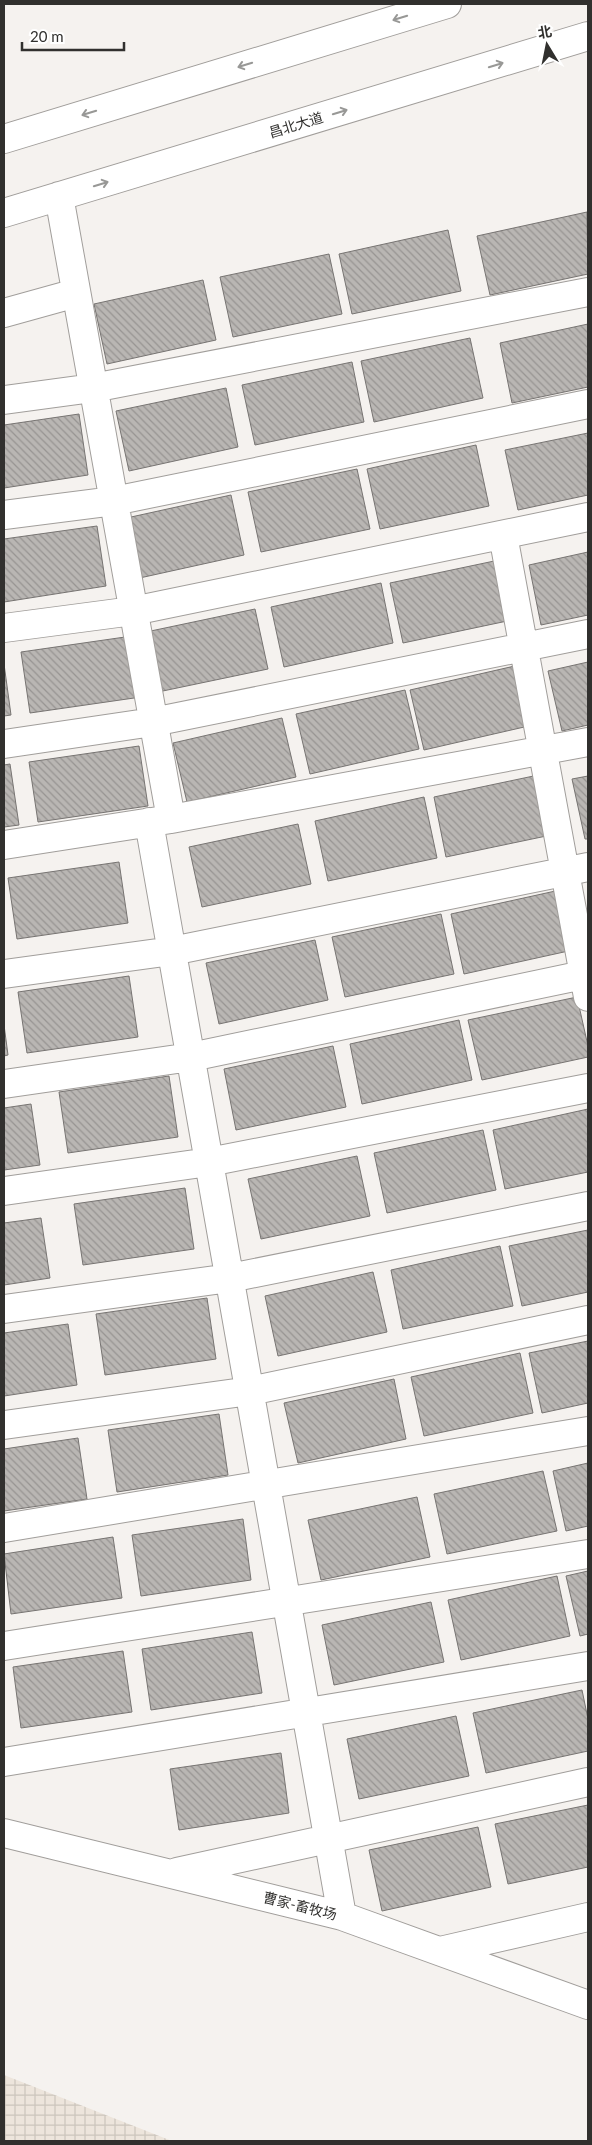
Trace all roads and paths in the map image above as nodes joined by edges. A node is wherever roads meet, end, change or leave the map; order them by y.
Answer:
1 (447, 4) edge
2 (588, 36) edge
3 (4, 139) edge
4 (59, 196) junction
5 (4, 213) edge
6 (588, 292) edge
7 (76, 293) junction
8 (4, 313) edge
9 (93, 388) junction
10 (4, 400) edge
11 (588, 404) edge
12 (114, 500) junction
13 (4, 514) edge
14 (588, 517) edge
15 (503, 535) junction
16 (133, 611) junction
17 (4, 628) edge
18 (588, 634) edge
19 (524, 647) junction
20 (153, 722) junction
21 (588, 742) edge
22 (4, 744) edge
23 (542, 750) junction
24 (160, 820) junction
25 (4, 845) edge
26 (577, 869) edge
27 (172, 951) junction
28 (4, 974) edge
29 (587, 982) edge
30 (191, 1057) junction
31 (4, 1084) edge
32 (588, 1088) edge
33 (209, 1162) junction
34 (4, 1191) edge
35 (588, 1206) edge
36 (230, 1278) junction
37 (4, 1309) edge
38 (588, 1320) edge
39 (250, 1390) junction
40 (4, 1424) edge
41 (588, 1431) edge
42 (266, 1484) junction
43 (4, 1528) edge
44 (588, 1554) edge
45 (287, 1602) junction
46 (4, 1646) edge
47 (588, 1666) edge
48 (307, 1713) junction
49 (4, 1762) edge
50 (588, 1782) edge
51 (4, 1833) edge
52 (329, 1839) junction
53 (170, 1874) junction
54 (342, 1916) junction
55 (588, 1917) edge
56 (440, 1952) junction
57 (588, 2005) edge

1 -> 3 street
4 -> 2 street, 昌北大道
4 - 5 street, 昌北大道
4 - 7 street
6 - 9 street
7 - 8 street
7 - 9 street
9 - 10 street
9 - 12 street
11 - 12 street
12 - 13 street
12 - 16 street
14 - 15 street
15 - 16 street
15 - 19 street
16 - 17 street
16 - 20 street
18 - 19 street
19 - 20 street
19 - 23 street
20 - 22 street
20 - 24 street
21 - 23 street
23 - 24 street
23 - 26 street
24 - 25 street
24 - 27 street
26 - 27 street
26 - 29 street
27 - 28 street
27 - 30 street
29 - 30 street
30 - 31 street
30 - 33 street
32 - 33 street
33 - 34 street
33 - 36 street
35 - 36 street
36 - 37 street
36 - 39 street
38 - 39 street
39 - 40 street
39 - 42 street
41 - 42 street
42 - 43 street
42 - 45 street
44 - 45 street
45 - 46 street
45 - 48 street
47 - 48 street
48 - 49 street
48 - 52 street
50 - 52 street
51 - 53 street, 曹家-畜牧场
52 - 53 street
52 - 54 street
53 - 54 street, 曹家-畜牧场
54 - 56 street, 曹家-畜牧场
55 - 56 street
56 - 57 street, 曹家-畜牧场

